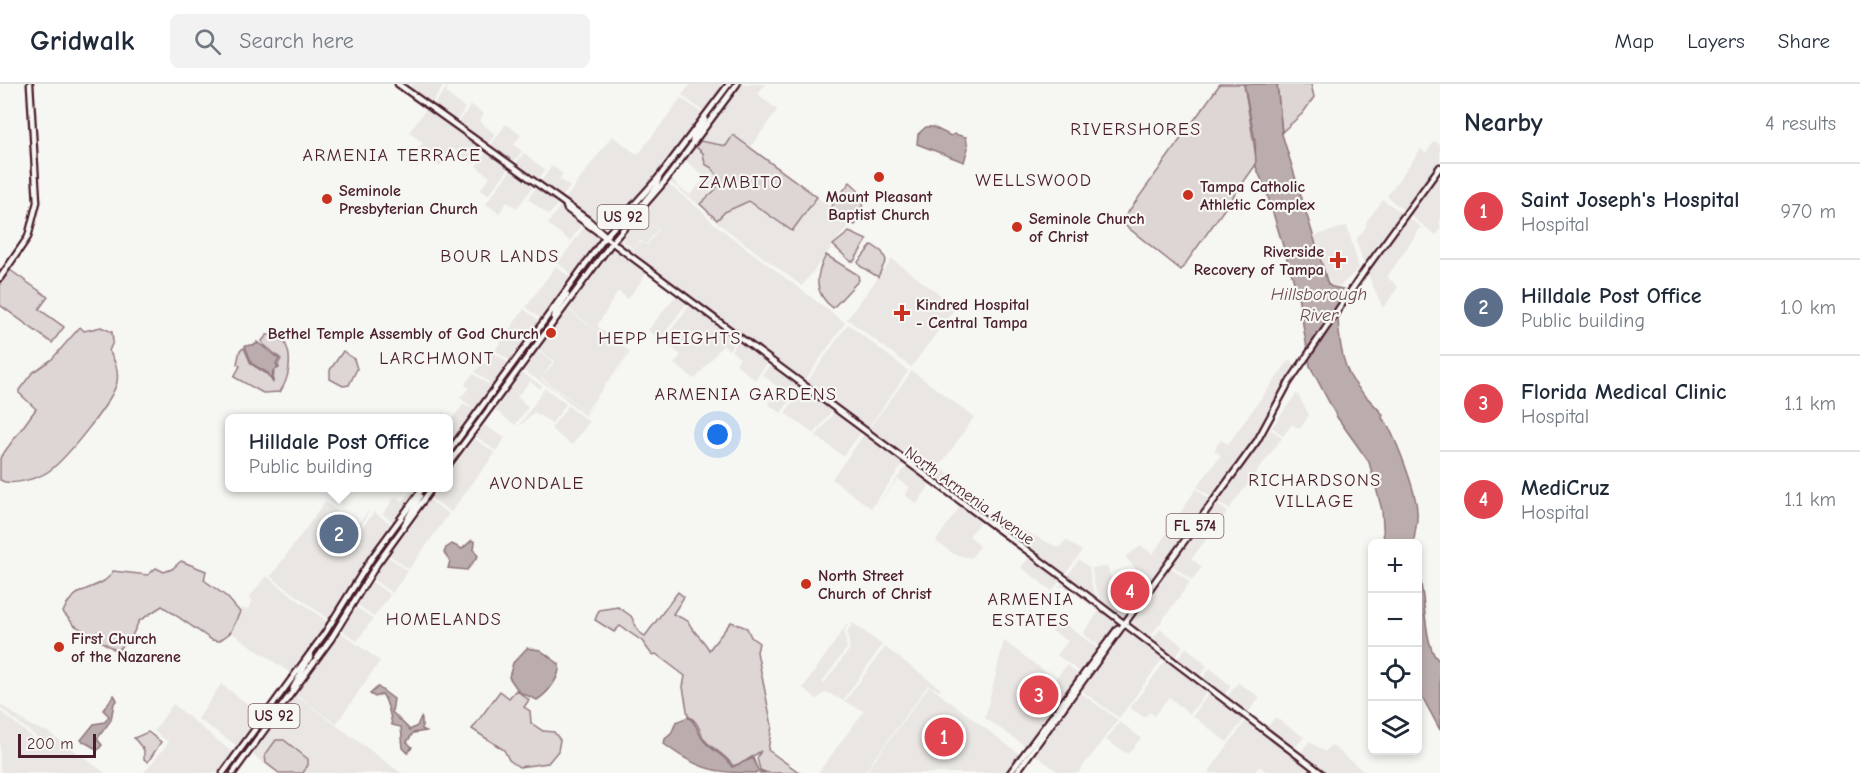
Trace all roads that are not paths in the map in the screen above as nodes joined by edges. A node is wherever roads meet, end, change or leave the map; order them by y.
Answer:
1 (30, 84) edge
2 (398, 84) edge
3 (729, 84) edge
4 (737, 84) edge
5 (722, 93) junction
6 (706, 114) junction
7 (712, 117) junction
8 (684, 144) junction
9 (692, 145) junction
10 (1440, 167) edge
11 (659, 177) junction
12 (665, 181) junction
13 (638, 211) junction
14 (606, 236) junction
15 (613, 241) junction
16 (0, 278) edge
17 (575, 279) junction
18 (555, 320) junction
19 (1270, 414) junction
20 (1277, 418) dead end
21 (453, 446) edge
22 (453, 458) edge
23 (421, 492) edge
24 (421, 492) edge
25 (424, 492) edge
26 (429, 492) edge
27 (426, 496) junction
28 (403, 528) junction
29 (1123, 624) junction
30 (312, 651) junction
31 (293, 690) junction
32 (224, 773) edge
33 (233, 773) edge
34 (1010, 773) edge
35 (1016, 773) edge
36 (1321, 773) edge

1 - 16 main road
2 - 14 main road, North Armenia Avenue
3 - 5 main road, US 92
4 - 7 main road, US 92
5 - 6 main road, US 92
5 - 7 main road
6 - 8 main road, US 92
6 - 9 main road
7 - 9 main road, US 92
8 - 11 main road, US 92
8 - 12 main road
9 - 12 main road, US 92
10 - 19 main road, FL 574
11 - 13 main road
11 - 14 main road, US 92
12 - 13 main road, US 92
13 - 15 main road, US 92
14 - 15 main road, North Armenia Avenue
14 - 17 main road, US 92
15 - 18 main road, US 92
15 - 29 main road, North Armenia Avenue
17 - 18 main road
17 - 21 main road, US 92
18 - 22 main road, US 92
19 - 20 main road
19 - 29 main road, FL 574
23 - 28 main road
24 - 30 main road, US 92
25 - 27 main road
26 - 27 main road, US 92
27 - 28 main road, US 92
28 - 31 main road, US 92
29 - 34 main road, FL 574
29 - 35 main road, FL 574
29 - 36 main road, North Armenia Avenue
30 - 31 main road
30 - 32 main road, US 92
31 - 33 main road, US 92

